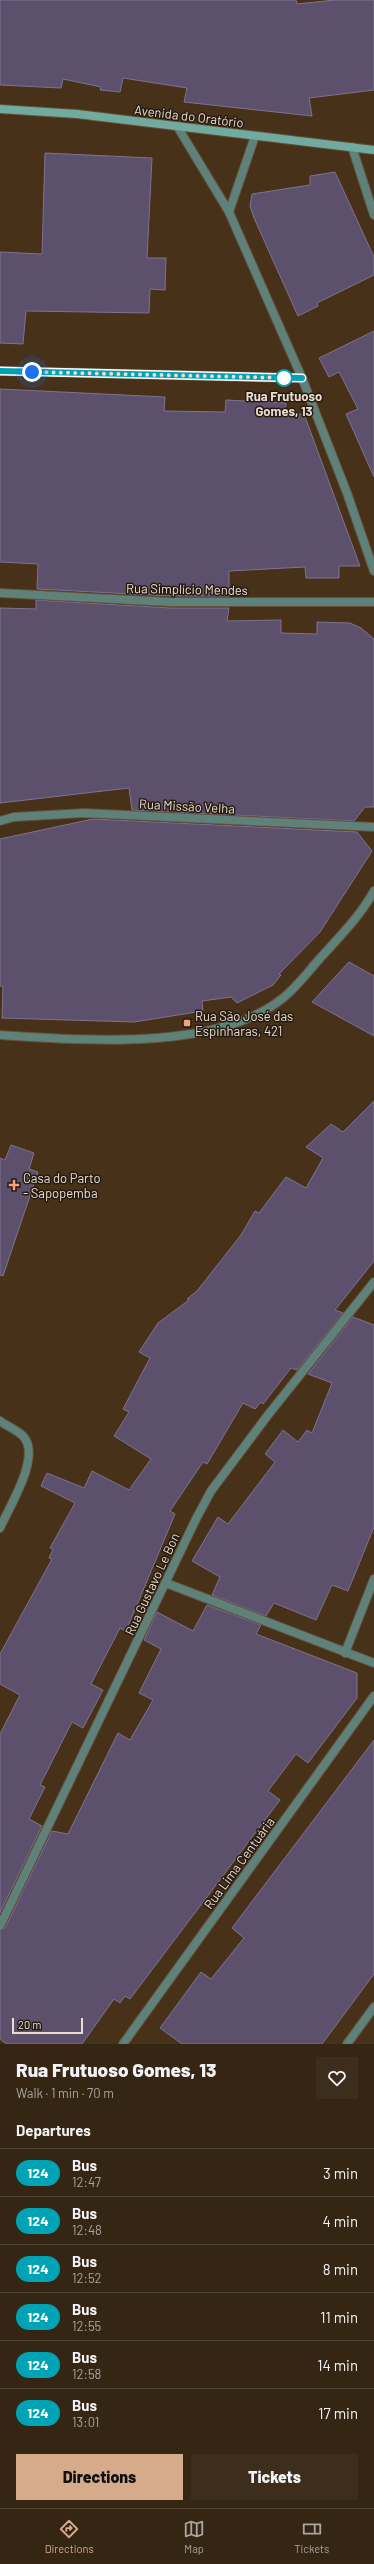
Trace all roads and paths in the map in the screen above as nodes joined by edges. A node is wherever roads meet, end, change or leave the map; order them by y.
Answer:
1 (0, 110) edge
2 (177, 126) junction
3 (255, 136) junction
4 (352, 148) junction
5 (374, 150) edge
6 (229, 212) junction
7 (374, 214) edge
8 (0, 371) edge
9 (302, 378) junction
10 (374, 571) edge
11 (0, 593) edge
12 (374, 602) edge
13 (0, 821) edge
14 (374, 826) edge
15 (374, 891) edge
16 (0, 1035) edge
17 (374, 1282) edge
18 (0, 1421) edge
19 (0, 1528) edge
20 (374, 1579) edge
21 (166, 1583) junction
22 (345, 1653) junction
23 (374, 1663) edge
24 (374, 1696) edge
25 (0, 1926) edge
26 (374, 2007) edge
27 (123, 2044) edge
28 (347, 2044) edge

1 - 2 main road, Avenida do Oratório
2 - 3 main road, Avenida do Oratório
2 - 6 street
3 - 4 main road, Avenida do Oratório
3 - 6 street
4 - 5 main road, Avenida do Oratório
4 - 7 street
6 - 9 street
8 - 9 street
9 - 10 street
11 - 12 street, Rua Simplício Mendes
13 - 14 street, Rua Missão Velha
15 - 16 street
17 - 21 street, Rua Gustavo Le Bon
18 - 19 street
20 - 22 street
21 - 22 street
21 - 25 street, Rua Gustavo Le Bon
22 - 23 street
24 - 27 street, Rua Lima Centuária
26 - 28 street

